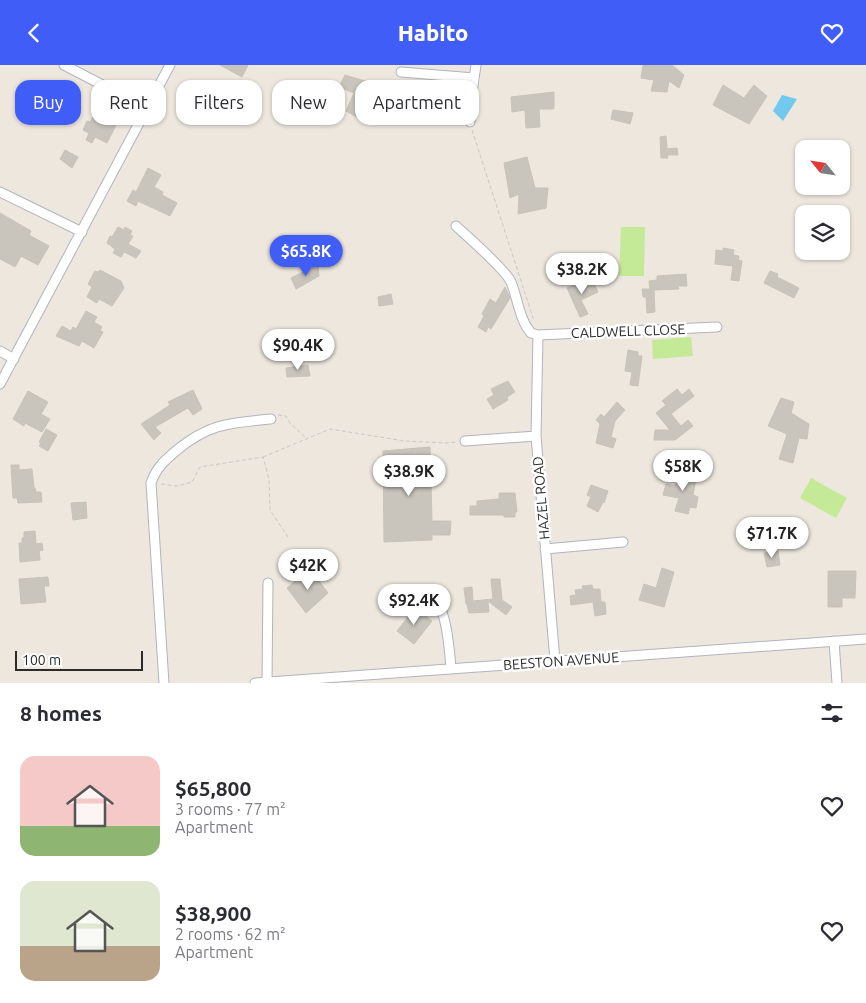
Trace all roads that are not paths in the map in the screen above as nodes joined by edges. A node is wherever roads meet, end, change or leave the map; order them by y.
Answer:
1 (64, 65) edge
2 (170, 65) edge
3 (476, 65) edge
4 (401, 72) dead end
5 (474, 78) joint
6 (92, 80) edge
7 (162, 80) edge
8 (139, 125) edge
9 (0, 192) edge
10 (456, 226) dead end
11 (82, 233) junction
12 (717, 327) dead end
13 (538, 335) junction
14 (0, 351) edge
15 (14, 359) junction
16 (0, 385) edge
17 (271, 419) road end
18 (536, 436) junction
19 (465, 441) road end
20 (623, 542) dead end
21 (546, 549) junction
22 (268, 583) dead end
23 (419, 597) dead end
24 (866, 639) edge
25 (834, 641) junction
26 (555, 661) junction
27 (451, 669) junction
28 (335, 680) edge
29 (267, 682) edge
30 (164, 683) edge
31 (255, 683) edge
32 (837, 683) edge

1 - 6 street
2 - 7 street
3 - 5 street
4 - 5 street
8 - 11 street
9 - 11 street
10 - 13 street
11 - 15 street
12 - 13 street, CALDWELL CLOSE
13 - 18 street, HAZEL ROAD
14 - 15 street
15 - 16 street
17 - 30 street
18 - 19 street
18 - 21 street, HAZEL ROAD
20 - 21 street
21 - 26 street, HAZEL ROAD
22 - 29 street
23 - 27 street
24 - 25 street, BEESTON AVENUE
25 - 26 street, BEESTON AVENUE
25 - 32 street
26 - 27 street, BEESTON AVENUE
27 - 28 street, BEESTON AVENUE
28 - 29 street, BEESTON AVENUE
29 - 31 street, BEESTON AVENUE

